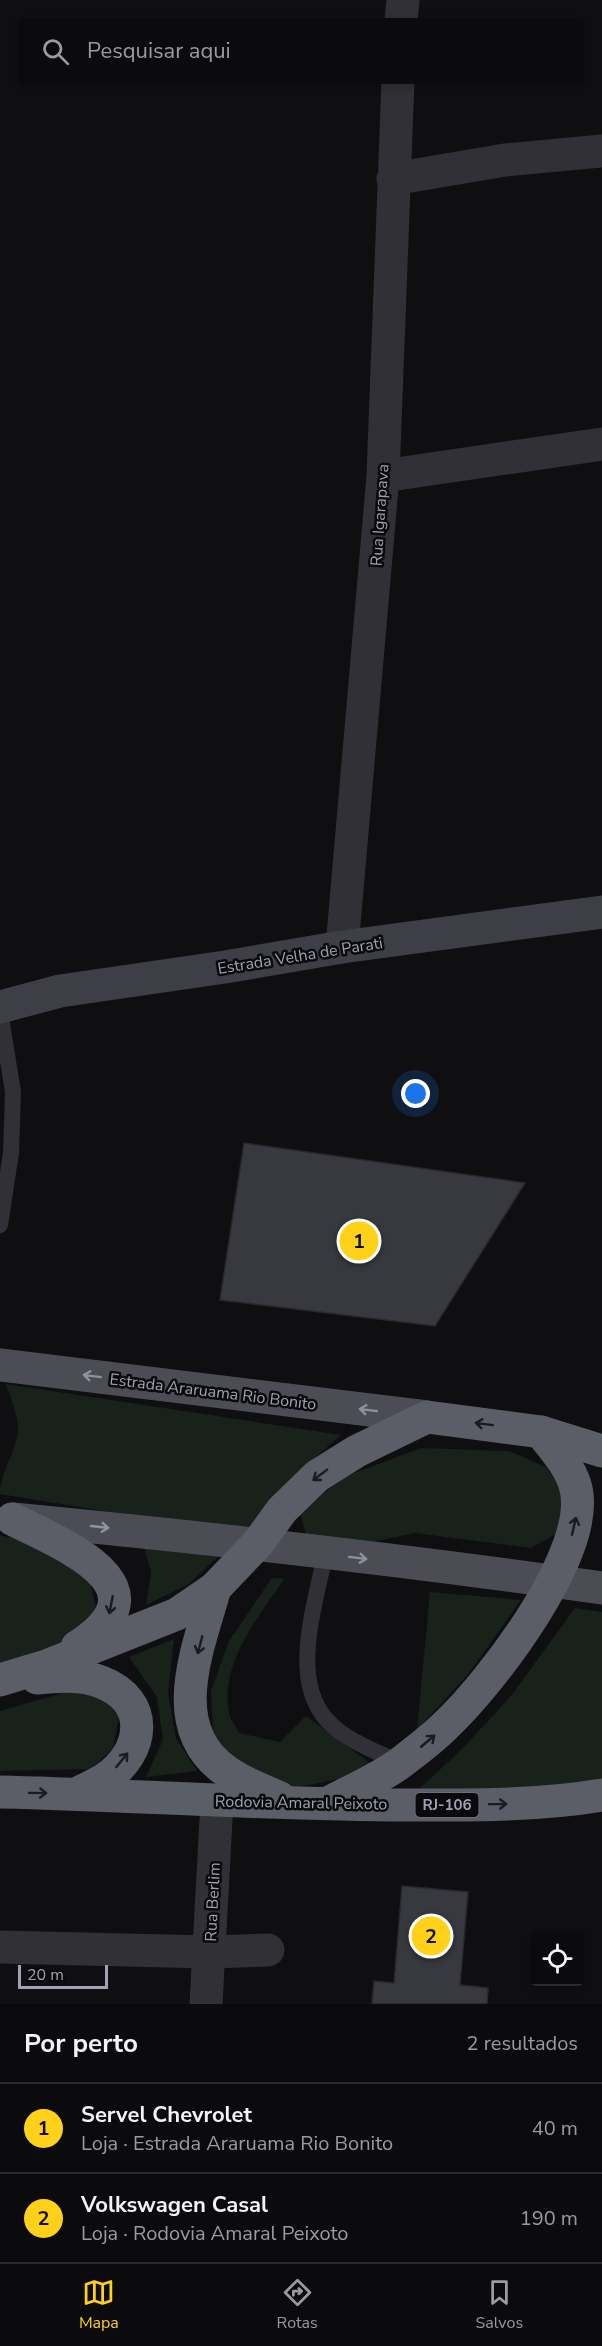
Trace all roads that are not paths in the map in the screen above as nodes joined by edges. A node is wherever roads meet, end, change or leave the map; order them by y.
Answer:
1 (403, 0) edge
2 (402, 18) edge
3 (398, 84) edge
4 (602, 151) edge
5 (393, 179) junction
6 (602, 444) edge
7 (383, 476) junction
8 (602, 912) edge
9 (342, 947) junction
10 (0, 1006) edge
11 (0, 1011) edge
12 (0, 1225) edge
13 (0, 1365) edge
14 (427, 1417) junction
15 (541, 1431) junction
16 (602, 1451) edge
17 (6, 1518) edge
18 (258, 1543) junction
19 (325, 1554) junction
20 (554, 1581) junction
21 (215, 1588) junction
22 (602, 1588) edge
23 (46, 1666) junction
24 (0, 1681) edge
25 (400, 1763) junction
26 (0, 1792) edge
27 (76, 1794) junction
28 (602, 1795) edge
29 (217, 1801) junction
30 (292, 1804) junction
31 (325, 1805) junction
32 (0, 1947) edge
33 (268, 1950) dead end
34 (210, 1952) junction
35 (206, 2004) edge

1 - 2 street
3 - 5 street, Rua Igarapava
4 - 5 street
5 - 7 street, Rua Igarapava
6 - 7 street
7 - 9 street, Rua Igarapava
8 - 9 street, Estrada Velha de Parati
9 - 10 street, Estrada Velha de Parati
11 - 12 lane
14 -> 13 main road, Estrada Araruama Rio Bonito
15 -> 14 highway
14 -> 18 highway
15 - 16 highway
20 -> 15 highway
17 -> 18 main road
17 -> 23 highway
18 - 19 main road
18 - 21 highway
19 -> 20 main road
19 - 25 lane
20 - 22 main road
25 -> 20 highway
21 - 23 highway
21 -> 30 highway
23 - 24 highway
27 -> 24 highway
25 - 31 highway
26 -> 27 highway, Rodovia Amaral Peixoto / RJ-106
27 - 29 highway, Rodovia Amaral Peixoto / RJ-106
31 -> 28 highway, Rodovia Amaral Peixoto / RJ-106
29 - 30 highway, Rodovia Amaral Peixoto / RJ-106
29 - 34 street, Rua Berlim
30 - 31 highway, Rodovia Amaral Peixoto / RJ-106
32 - 34 street
33 - 34 street
34 - 35 street, Rua Berlim

